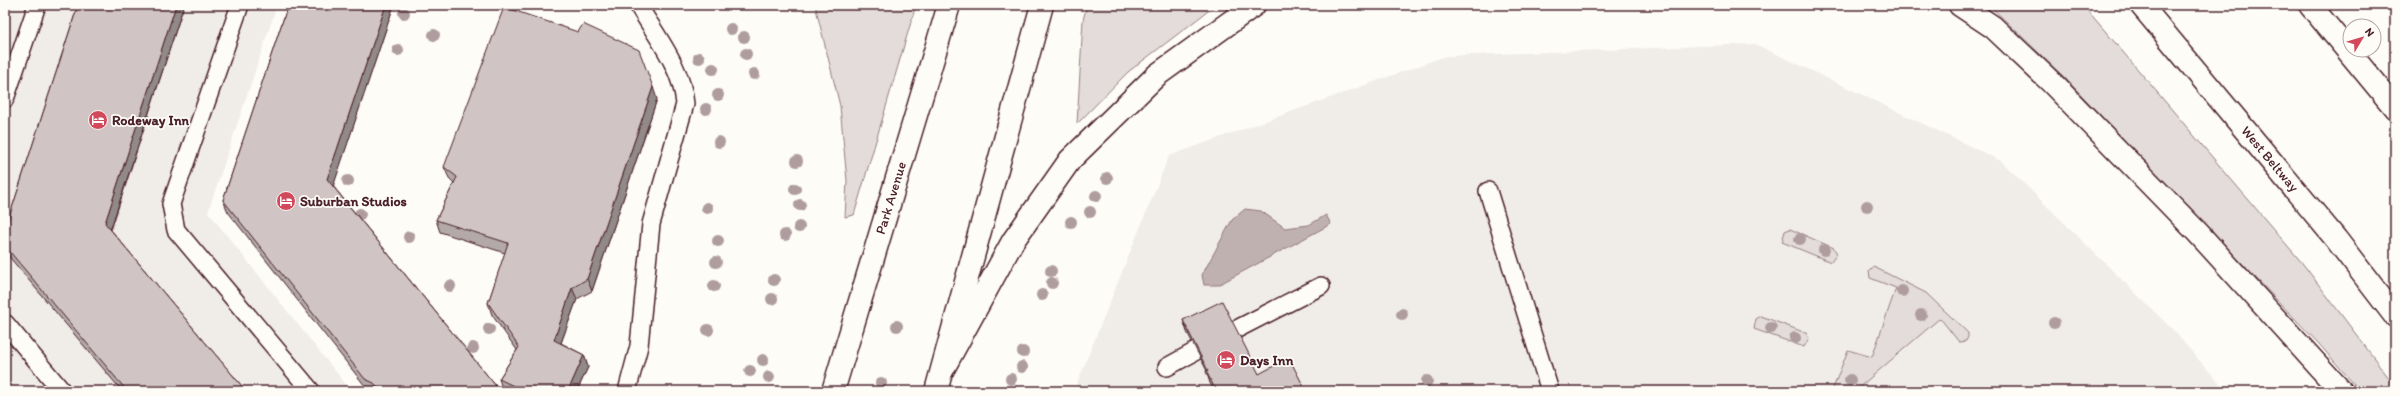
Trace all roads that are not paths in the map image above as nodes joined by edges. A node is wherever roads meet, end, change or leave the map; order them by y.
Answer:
1 (37, 5) edge
2 (240, 5) edge
3 (638, 5) edge
4 (949, 5) edge
5 (1042, 5) edge
6 (1254, 5) edge
7 (1960, 5) edge
8 (2141, 5) edge
9 (2310, 5) edge
10 (5, 99) edge
11 (2395, 108) edge
12 (1488, 191) dead end
13 (1321, 286) dead end
14 (2395, 316) edge
15 (5, 323) edge
16 (1235, 330) edge
17 (1196, 351) edge
18 (1167, 366) dead end
19 (943, 369) junction
20 (62, 391) edge
21 (310, 391) edge
22 (627, 391) edge
23 (833, 391) edge
24 (936, 391) edge
25 (1550, 391) edge
26 (2341, 391) edge

1 - 10 lane
2 - 21 lane
3 - 22 lane
4 - 23 highway, Park Avenue
5 - 19 highway
6 - 19 highway
7 - 26 highway
8 - 14 highway, West Beltway
9 - 11 highway
12 - 25 lane
13 - 16 lane
15 - 20 lane
17 - 18 lane
19 - 24 highway

